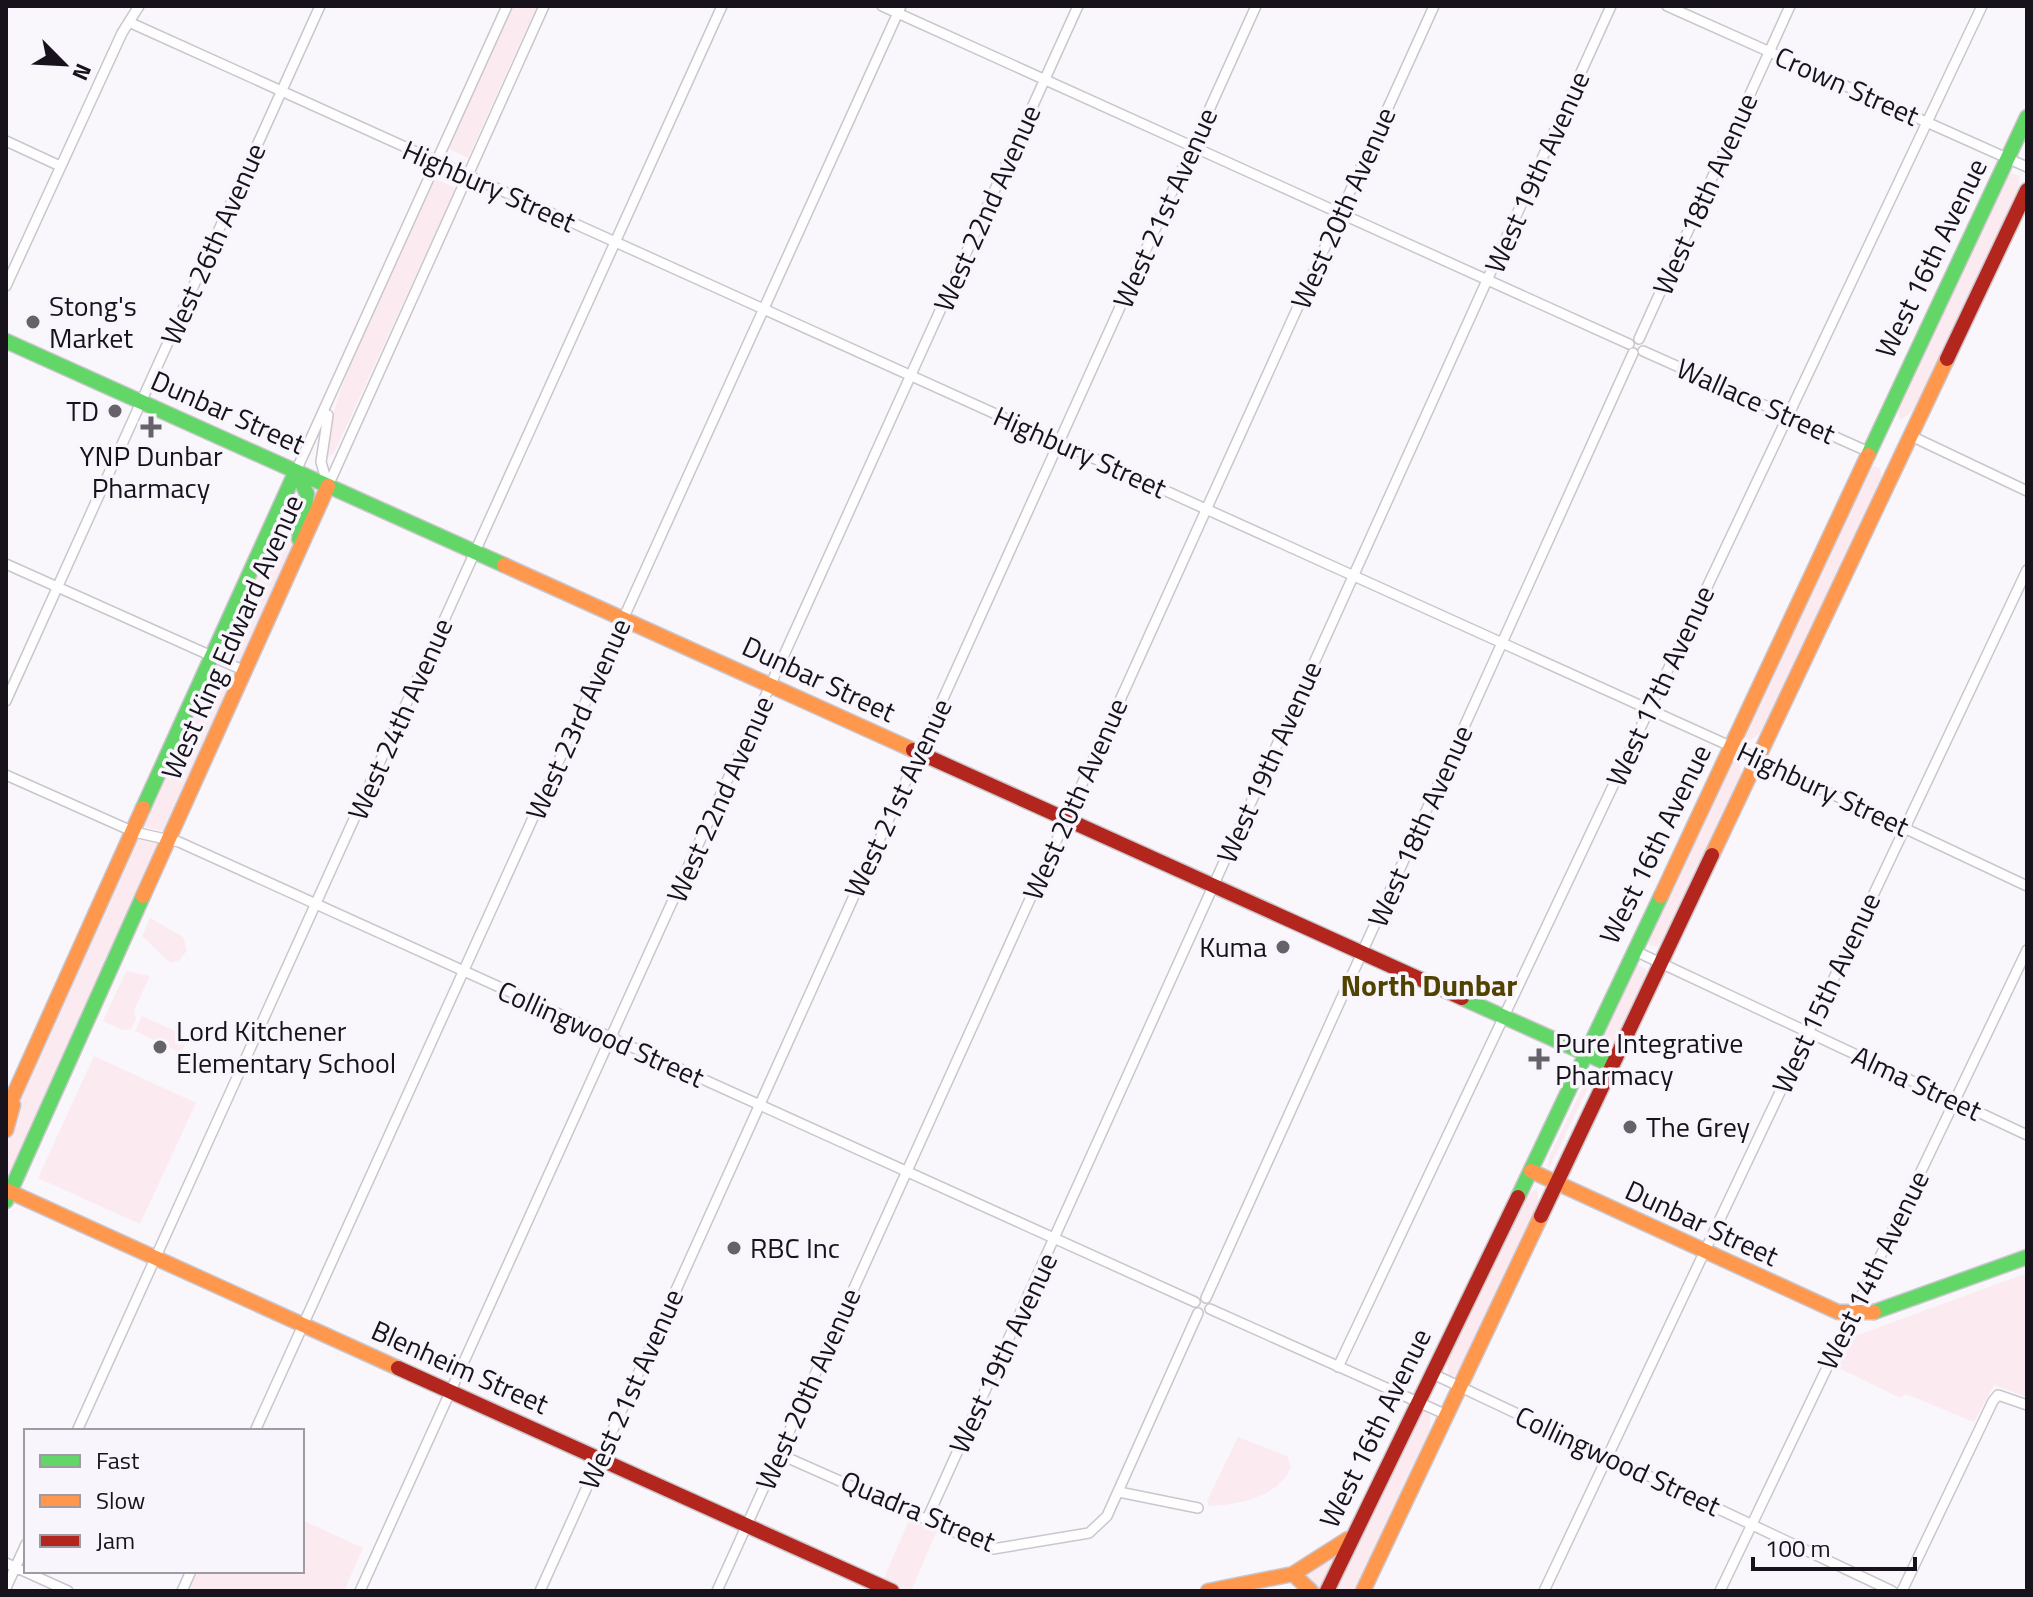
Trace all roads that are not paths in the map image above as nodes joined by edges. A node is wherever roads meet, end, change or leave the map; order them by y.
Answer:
1 (139, 6) edge
2 (320, 6) edge
3 (507, 6) edge
4 (544, 6) edge
5 (722, 6) edge
6 (882, 6) edge
7 (1078, 6) edge
8 (1256, 6) edge
9 (1434, 6) edge
10 (1611, 6) edge
11 (1667, 6) edge
12 (1790, 6) edge
13 (1982, 6) edge
14 (899, 9) edge
15 (131, 23) junction
16 (1770, 51) junction
17 (1044, 80) junction
18 (282, 91) junction
19 (2027, 117) edge
20 (1927, 123) junction
21 (6, 141) edge
22 (1193, 146) junction
23 (2007, 158) junction
24 (437, 162) junction
25 (60, 166) junction
26 (2027, 167) edge
27 (468, 176) junction
28 (2027, 190) edge
29 (1341, 214) junction
30 (615, 242) junction
31 (1488, 279) junction
32 (6, 286) edge
33 (763, 309) junction
34 (6, 341) edge
35 (1635, 349) junction
36 (912, 376) junction
37 (336, 384) junction
38 (142, 402) junction
39 (1788, 415) junction
40 (1909, 435) junction
41 (1059, 443) junction
42 (1869, 452) junction
43 (296, 471) junction
44 (328, 486) junction
45 (2027, 491) edge
46 (1207, 509) junction
47 (301, 547) junction
48 (476, 553) junction
49 (6, 564) edge
50 (2027, 570) edge
51 (1354, 576) junction
52 (58, 587) junction
53 (623, 619) junction
54 (1502, 643) junction
55 (212, 656) junction
56 (245, 671) junction
57 (771, 685) junction
58 (6, 701) edge
59 (1649, 710) junction
60 (1730, 746) junction
61 (918, 753) junction
62 (1756, 758) junction
63 (6, 775) edge
64 (1066, 820) junction
65 (1904, 828) junction
66 (134, 832) junction
67 (169, 838) junction
68 (2027, 886) edge
69 (1212, 887) junction
70 (316, 905) junction
71 (1633, 950) junction
72 (2027, 950) edge
73 (1363, 952) junction
74 (1660, 963) junction
75 (463, 972) junction
76 (1503, 1016) junction
77 (1808, 1032) junction
78 (611, 1038) junction
79 (1585, 1054) junction
80 (1611, 1065) junction
81 (17, 1089) junction
82 (1956, 1101) junction
83 (758, 1105) junction
84 (6, 1112) edge
85 (6, 1130) edge
86 (2027, 1135) edge
87 (1531, 1171) junction
88 (906, 1173) junction
89 (1556, 1182) junction
90 (7, 1191) edge
91 (1055, 1239) junction
92 (1704, 1253) junction
93 (155, 1257) junction
94 (2027, 1257) edge
95 (1206, 1298) junction
96 (1195, 1302) junction
97 (1210, 1309) junction
98 (1198, 1313) junction
99 (1853, 1313) junction
100 (303, 1325) junction
101 (1338, 1367) junction
102 (1431, 1373) junction
103 (1460, 1388) junction
104 (451, 1391) junction
105 (1417, 1401) junction
106 (2027, 1405) edge
107 (1447, 1415) junction
108 (78, 1429) edge
109 (256, 1429) edge
110 (779, 1454) junction
111 (1607, 1457) junction
112 (600, 1459) junction
113 (1119, 1492) junction
114 (1198, 1508) dead end
115 (927, 1519) junction
116 (1750, 1523) junction
117 (747, 1525) junction
118 (1353, 1535) junction
119 (24, 1547) edge
120 (11, 1565) edge
121 (29, 1573) edge
122 (1293, 1574) junction
123 (6, 1588) edge
124 (68, 1591) edge
125 (360, 1591) edge
126 (540, 1591) edge
127 (717, 1591) edge
128 (892, 1591) edge
129 (1208, 1591) edge
130 (1311, 1591) edge
131 (1327, 1591) edge
132 (1363, 1591) edge
133 (1544, 1591) edge
134 (1720, 1591) edge
135 (1892, 1591) edge
136 (1902, 1591) edge

1 - 15 street
2 - 18 street, West 26th Avenue
3 - 24 street, West King Edward Avenue
4 - 27 street, West King Edward Avenue
5 - 30 street, West 24th Avenue
6 - 14 street, Wallace Street
7 - 17 street, West 22nd Avenue
8 - 22 street, West 21st Avenue
9 - 29 street, West 20th Avenue
10 - 31 street, West 19th Avenue
11 - 16 street, Crown Street
12 - 16 street, West 18th Avenue
13 - 20 street, West 17th Avenue
14 - 17 street, Wallace Street
14 - 33 street, West 23rd Avenue
15 - 18 street, Highbury Street
15 - 25 street
16 - 20 street, Crown Street
16 - 35 street, West 18th Avenue
17 - 22 street, Wallace Street
17 - 36 street, West 22nd Avenue
18 - 24 street, Highbury Street
18 - 38 street, West 26th Avenue
19 - 23 main road, West 16th Avenue
20 - 23 street, Crown Street
20 - 39 street, West 17th Avenue
21 - 25 street
22 - 29 street, Wallace Street
22 - 41 street, West 21st Avenue
23 - 26 street, Crown Street
23 - 42 main road, West 16th Avenue
24 - 27 street, Highbury Street
24 - 37 street, West King Edward Avenue
25 - 32 street
27 - 30 street, Highbury Street
27 - 44 street, West King Edward Avenue
28 - 40 main road, West 16th Avenue
29 - 31 street, Wallace Street
29 - 46 street, West 20th Avenue
30 - 33 street, Highbury Street
30 - 48 street, West 24th Avenue
31 - 35 street, Wallace Street
31 - 51 street, West 19th Avenue
33 - 36 street, Highbury Street
33 - 53 street, West 23rd Avenue
34 - 38 main road, Dunbar Street
35 - 39 street, Wallace Street
35 - 54 street, West 18th Avenue
36 - 41 street, Highbury Street
36 - 57 street, West 22nd Avenue
37 - 43 street, West King Edward Avenue
37 - 44 street
38 - 43 main road, Dunbar Street
38 - 52 street, West 26th Avenue
39 - 42 street, Wallace Street
39 - 59 street, West 17th Avenue
40 - 45 street
40 - 62 main road, West 16th Avenue
41 - 46 street, Highbury Street
41 - 61 street, West 21st Avenue
42 - 60 main road, West 16th Avenue
43 - 44 main road, Dunbar Street
43 - 47 main road
43 - 55 main road, West King Edward Avenue
44 - 47 main road, West King Edward Avenue
44 - 48 main road, Dunbar Street
46 - 51 street, Highbury Street
46 - 64 street, West 20th Avenue
47 - 56 main road, West King Edward Avenue
48 - 53 main road, Dunbar Street
48 - 70 street, West 24th Avenue
49 - 52 street
50 - 65 street, West 15th Avenue
51 - 54 street, Highbury Street
51 - 69 street, West 19th Avenue
52 - 55 street
52 - 58 street, West 26th Avenue
53 - 57 main road, Dunbar Street
53 - 75 street, West 23rd Avenue
54 - 59 street, Highbury Street
54 - 73 street, West 18th Avenue
55 - 56 street
55 - 66 main road, West King Edward Avenue
56 - 67 main road, West King Edward Avenue
57 - 61 main road, Dunbar Street
57 - 78 street, West 22nd Avenue
59 - 60 street, Highbury Street
59 - 76 street, West 17th Avenue
60 - 62 street, Highbury Street
60 - 71 main road, West 16th Avenue
61 - 64 main road, Dunbar Street
61 - 83 street, West 21st Avenue
62 - 65 street, Highbury Street
62 - 74 main road, West 16th Avenue
63 - 66 street, Collingwood Street
64 - 69 main road, Dunbar Street
64 - 88 street, West 20th Avenue
65 - 68 street, Highbury Street
65 - 77 street, West 15th Avenue
66 - 67 street, Collingwood Street
66 - 81 main road, West King Edward Avenue
67 - 70 street, Collingwood Street
67 - 90 main road, West King Edward Avenue
69 - 73 main road, Dunbar Street
69 - 91 street, West 19th Avenue
70 - 75 street, Collingwood Street
70 - 93 street, West 24th Avenue
71 - 74 street, Alma Street
71 - 79 main road, West 16th Avenue
72 - 82 street, West 14th Avenue
73 - 76 main road, Dunbar Street
73 - 95 street, West 18th Avenue
74 - 77 street, Alma Street
74 - 80 main road, West 16th Avenue
75 - 78 street, Collingwood Street
75 - 100 street, West 23rd Avenue
76 - 79 main road, Dunbar Street
76 - 101 street, West 17th Avenue
77 - 82 street, Alma Street
77 - 92 street, West 15th Avenue
78 - 83 street, Collingwood Street
78 - 104 street, West 22nd Avenue
79 - 80 main road, Dunbar Street
79 - 87 main road, West 16th Avenue
80 - 89 main road, West 16th Avenue
81 - 84 main road, West King Edward Avenue
81 - 85 main road
82 - 86 street, Alma Street
82 - 99 street, West 14th Avenue
83 - 88 street, Collingwood Street
83 - 112 street, West 21st Avenue
87 - 89 main road, Dunbar Street
87 - 102 main road, West 16th Avenue
88 - 91 street, Collingwood Street
88 - 110 street, West 20th Avenue
89 - 92 main road, Dunbar Street
89 - 103 main road, West 16th Avenue
90 - 93 main road, Blenheim Street
91 - 96 street, Collingwood Street
91 - 115 street, West 19th Avenue
92 - 99 main road, Dunbar Street
92 - 111 street, West 15th Avenue
93 - 100 main road, Blenheim Street
93 - 108 street, West 24th Avenue
94 - 99 main road
95 - 96 street
95 - 97 street
96 - 98 street
97 - 98 street
97 - 101 street
98 - 113 street
99 - 116 street, West 14th Avenue
100 - 104 main road, Blenheim Street
100 - 109 street, West 23rd Avenue
101 - 105 street
102 - 103 street, Collingwood Street
102 - 105 main road, West 16th Avenue
103 - 107 main road, West 16th Avenue
103 - 111 street, Collingwood Street
104 - 112 main road, Blenheim Street
104 - 125 street, West 22nd Avenue
105 - 107 street
105 - 118 main road, West 16th Avenue
106 - 136 street
107 - 132 main road, West 16th Avenue
110 - 115 street, Quadra Street
110 - 117 street, West 20th Avenue
111 - 116 street, Collingwood Street
111 - 133 street, West 15th Avenue
112 - 117 main road, Blenheim Street
112 - 126 street, West 21st Avenue
113 - 114 street
113 - 115 street, Quadra Street
116 - 134 street, West 14th Avenue
116 - 135 street, Collingwood Street
117 - 127 street, West 20th Avenue
117 - 128 main road, Blenheim Street
118 - 122 main road
118 - 131 main road, West 16th Avenue
119 - 120 street
120 - 123 street
121 - 124 street
122 - 129 main road
122 - 130 main road

